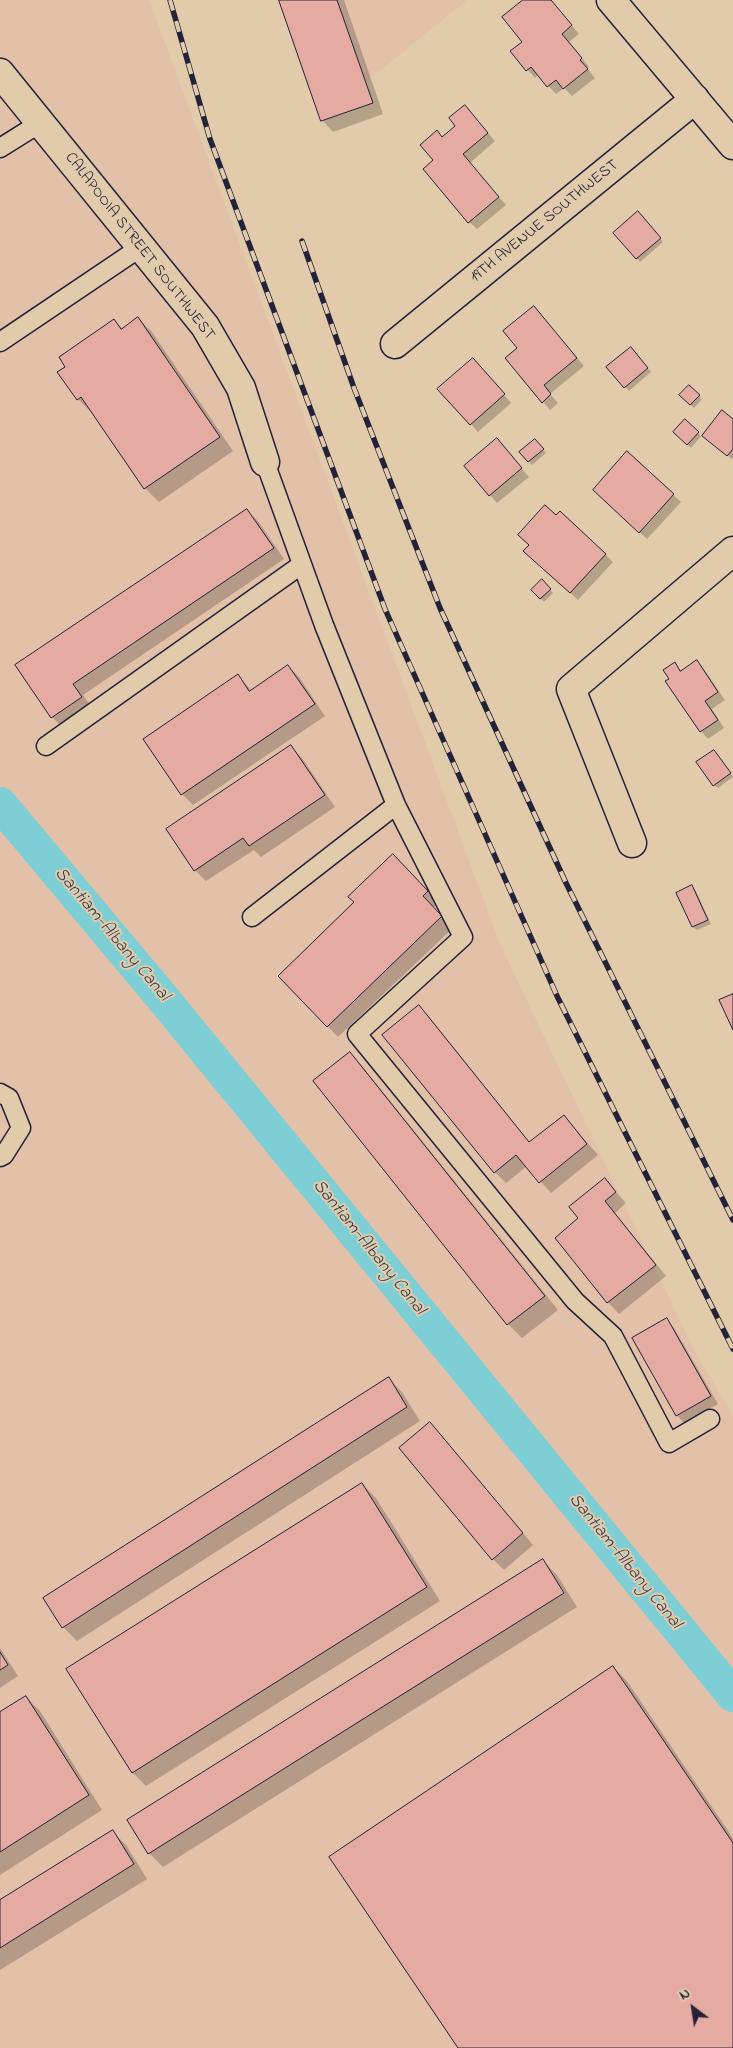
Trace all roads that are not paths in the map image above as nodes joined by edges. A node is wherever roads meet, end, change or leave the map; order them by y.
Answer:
1 (611, 0) edge
2 (0, 73) edge
3 (695, 100) junction
4 (40, 123) junction
5 (733, 145) edge
6 (0, 148) edge
7 (141, 247) junction
8 (0, 342) edge
9 (396, 344) dead end
10 (265, 462) joint
11 (733, 551) edge
12 (301, 565) junction
13 (46, 746) dead end
14 (396, 805) junction
15 (632, 843) dead end
16 (252, 917) dead end
17 (0, 1093) edge
18 (0, 1157) edge
19 (710, 1419) dead end

1 - 3 street
2 - 4 street, CALAPOOIA STREET SOUTHWEST
3 - 5 street
3 - 9 street, 19TH AVENUE SOUTHWEST
4 - 6 lane
4 - 7 street, CALAPOOIA STREET SOUTHWEST
7 - 8 lane
7 - 10 street, CALAPOOIA STREET SOUTHWEST
10 - 12 lane
11 - 15 street
12 - 13 lane
12 - 14 lane
14 - 16 lane
14 - 19 lane
17 - 18 lane

